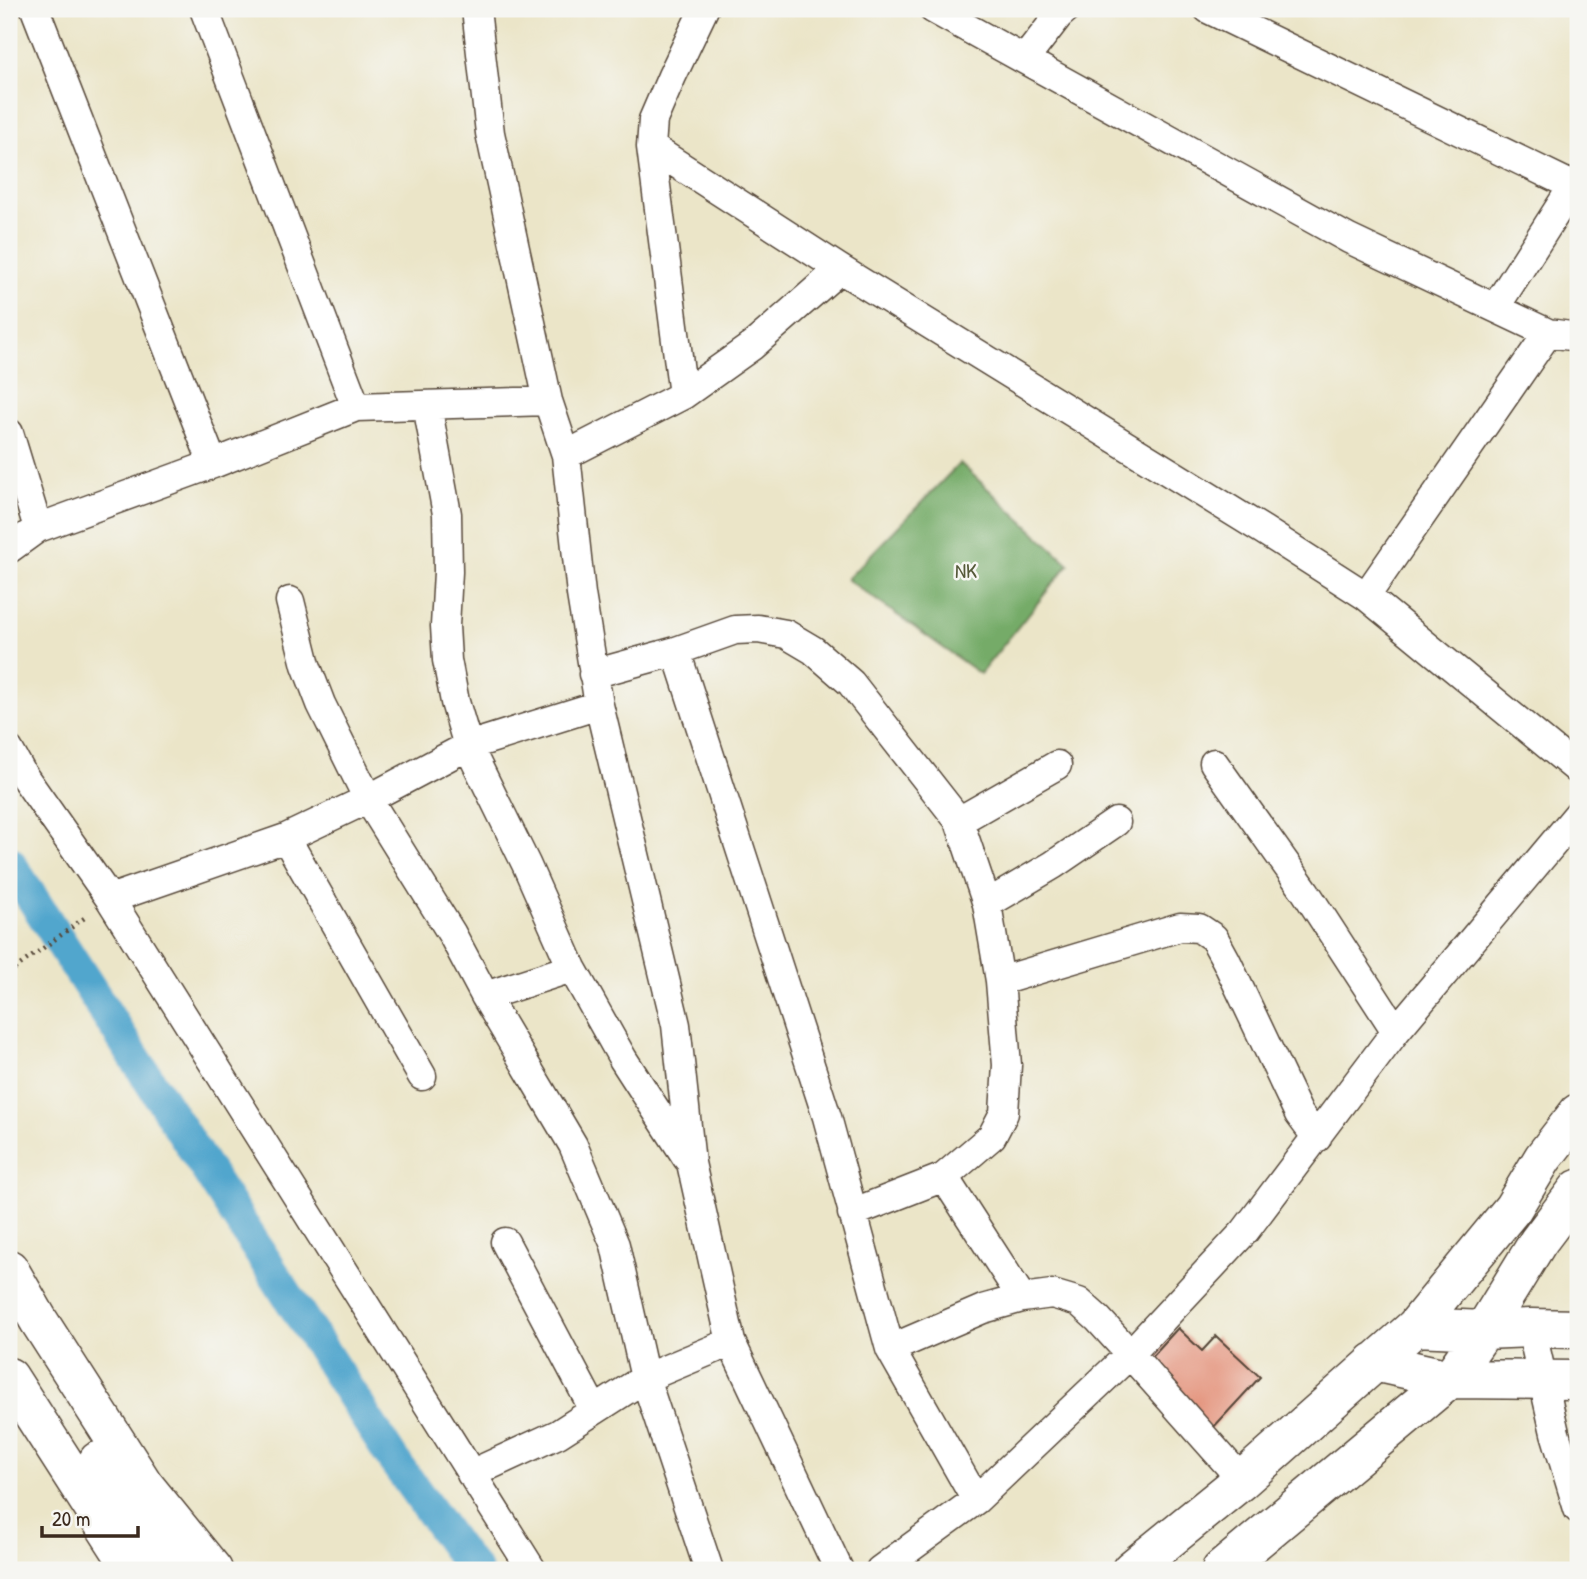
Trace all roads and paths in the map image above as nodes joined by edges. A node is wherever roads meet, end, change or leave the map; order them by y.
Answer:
1 (35, 9) edge
2 (204, 9) edge
3 (476, 9) edge
4 (704, 9) edge
5 (933, 9) edge
6 (1066, 9) edge
7 (1208, 9) edge
8 (1025, 59) junction
9 (651, 148) junction
10 (1576, 183) edge
11 (840, 269) junction
12 (1495, 308) junction
13 (1548, 333) junction
14 (1578, 337) edge
15 (683, 395) junction
16 (548, 401) junction
17 (427, 405) junction
18 (356, 407) junction
19 (9, 433) edge
20 (566, 455) junction
21 (213, 464) junction
22 (38, 528) junction
23 (9, 550) edge
24 (1366, 596) junction
25 (290, 601) dead end
26 (676, 651) junction
27 (593, 674) junction
28 (599, 705) junction
29 (468, 746) junction
30 (9, 750) edge
31 (1214, 763) dead end
32 (1057, 765) dead end
33 (1578, 769) edge
34 (368, 799) junction
35 (1578, 814) edge
36 (959, 821) junction
37 (1116, 822) dead end
38 (286, 838) junction
39 (987, 904) junction
40 (101, 906) junction
41 (572, 968) junction
42 (9, 973) edge
43 (1000, 981) junction
44 (485, 996) junction
45 (1396, 1031) junction
46 (422, 1076) dead end
47 (1578, 1113) edge
48 (1317, 1138) junction
49 (691, 1163) junction
50 (944, 1177) junction
51 (1578, 1189) edge
52 (852, 1213) junction
53 (505, 1241) dead end
54 (9, 1269) edge
55 (1022, 1298) junction
56 (9, 1312) edge
57 (1415, 1326) junction
58 (1531, 1328) junction
59 (1578, 1329) edge
60 (1483, 1330) junction
61 (731, 1342) junction
62 (890, 1349) junction
63 (1130, 1354) junction
64 (1374, 1362) junction
65 (9, 1377) edge
66 (645, 1378) junction
67 (1450, 1380) junction
68 (1560, 1380) edge
69 (594, 1410) junction
70 (471, 1474) junction
71 (1242, 1480) junction
72 (976, 1500) junction
73 (1578, 1509) edge
74 (133, 1570) edge
75 (176, 1570) edge
76 (213, 1570) edge
77 (532, 1570) edge
78 (709, 1570) edge
79 (839, 1570) edge
80 (880, 1570) edge
81 (1131, 1570) edge
82 (1221, 1570) edge

1 - 21 street
2 - 18 street
3 - 16 street
4 - 9 street
5 - 8 street
6 - 8 street
7 - 10 street
8 - 12 street
9 - 11 street
9 - 15 street
10 - 12 street
11 - 15 street
11 - 24 street
12 - 13 street
13 - 14 street
13 - 24 street
15 - 20 street
16 - 17 street
16 - 20 street
17 - 18 street
17 - 29 street
18 - 21 street
19 - 22 street
20 - 27 street
21 - 22 street
22 - 23 street
24 - 33 street
25 - 34 street
26 - 27 street
26 - 36 street
26 - 52 street
27 - 28 street
28 - 29 street
28 - 49 street
29 - 34 street
29 - 41 street
30 - 40 street
31 - 45 street
32 - 36 street
34 - 38 street
34 - 44 street
35 - 45 street
36 - 39 street
37 - 39 street
38 - 40 street
38 - 46 street
39 - 43 street
40 - 42 path
40 - 70 street
41 - 44 street
41 - 49 street
43 - 48 street
43 - 50 street
44 - 66 street
45 - 48 street
47 - 57 street
48 - 63 street
49 - 61 street
50 - 52 street
50 - 55 street
51 - 60 street
52 - 62 street
53 - 69 street
54 - 76 street
55 - 62 street
55 - 63 street
56 - 75 street
57 - 60 street
57 - 64 street
58 - 59 street
58 - 60 street
58 - 68 street
60 - 67 street
61 - 66 street
61 - 79 street
62 - 72 street
63 - 71 street
63 - 72 street
64 - 67 street
64 - 71 street
65 - 74 street
66 - 69 street
66 - 78 street
67 - 68 street
67 - 82 street
68 - 73 street
69 - 70 street
70 - 77 street
71 - 81 street
72 - 80 street

